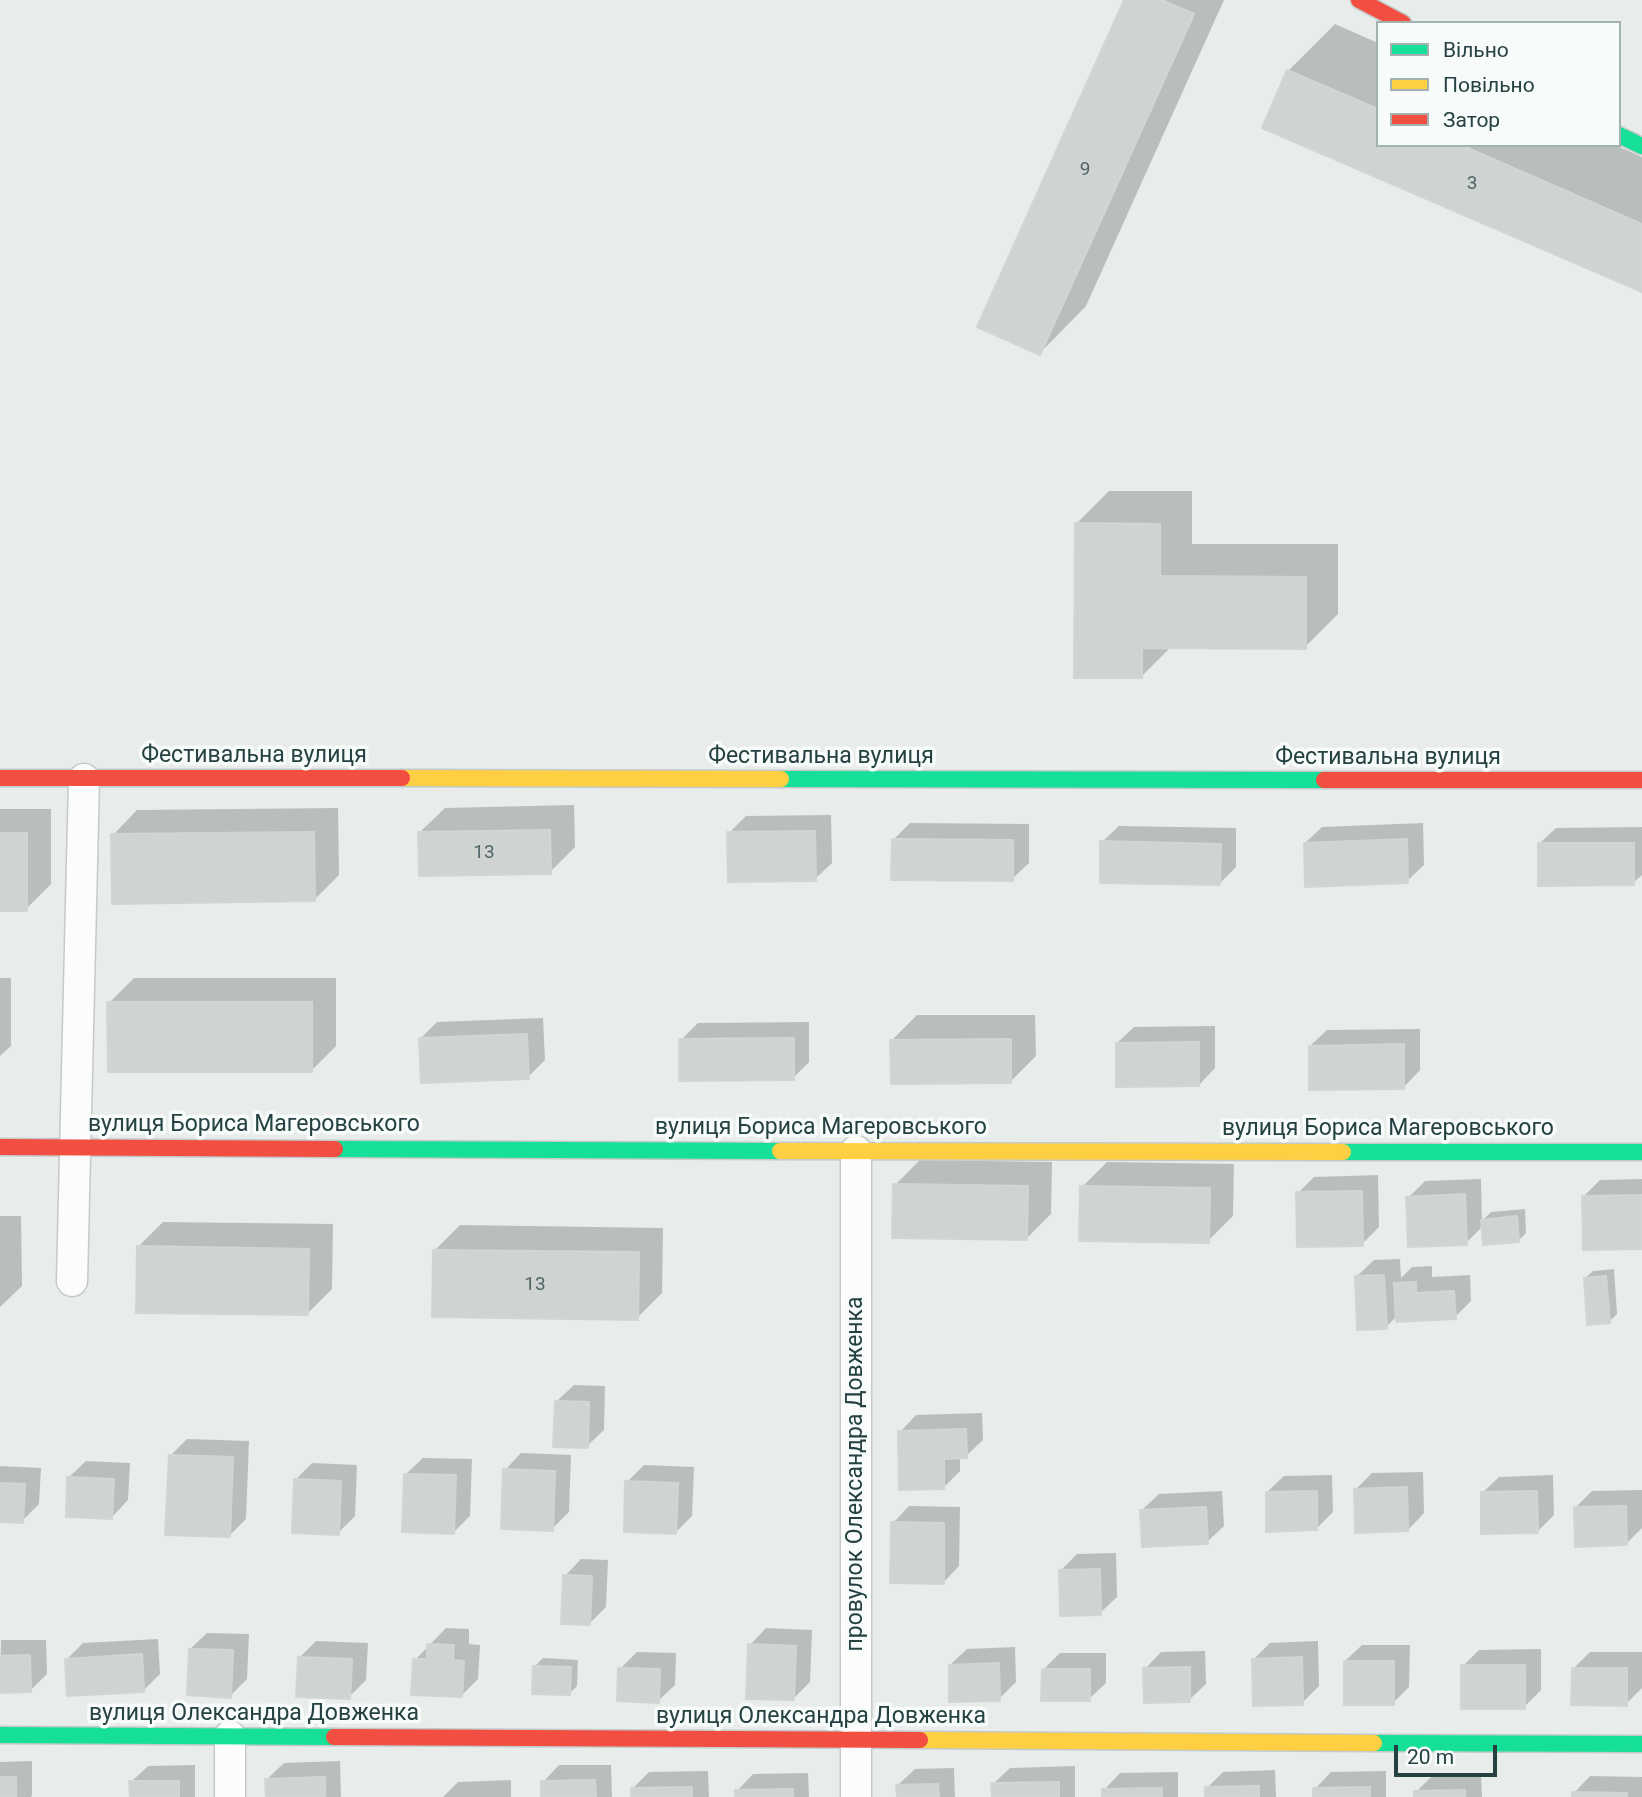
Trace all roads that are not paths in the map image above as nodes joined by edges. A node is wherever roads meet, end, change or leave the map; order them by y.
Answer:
1 (1359, 0) edge
2 (1399, 21) edge
3 (1621, 136) edge
4 (1642, 146) edge
5 (0, 778) edge
6 (84, 779) junction
7 (1642, 780) edge
8 (0, 1147) edge
9 (75, 1147) junction
10 (856, 1151) junction
11 (1642, 1152) edge
12 (72, 1281) dead end
13 (0, 1735) edge
14 (230, 1737) junction
15 (855, 1740) junction
16 (1642, 1744) edge
17 (230, 1797) edge
18 (856, 1797) edge

1 - 2 street
3 - 4 street
5 - 6 street, Фестивальна вулиця
6 - 7 street, Фестивальна вулиця
6 - 9 street
8 - 9 street, вулиця Бориса Магеровського
9 - 10 street, вулиця Бориса Магеровського
9 - 12 street
10 - 11 street, вулиця Бориса Магеровського
10 - 15 street, провулок Олександра Довженка
13 - 14 street, вулиця Олександра Довженка
14 - 15 street, вулиця Олександра Довженка
14 - 17 street
15 - 16 street, вулиця Олександра Довженка
15 - 18 street, провулок Олександра Довженка

